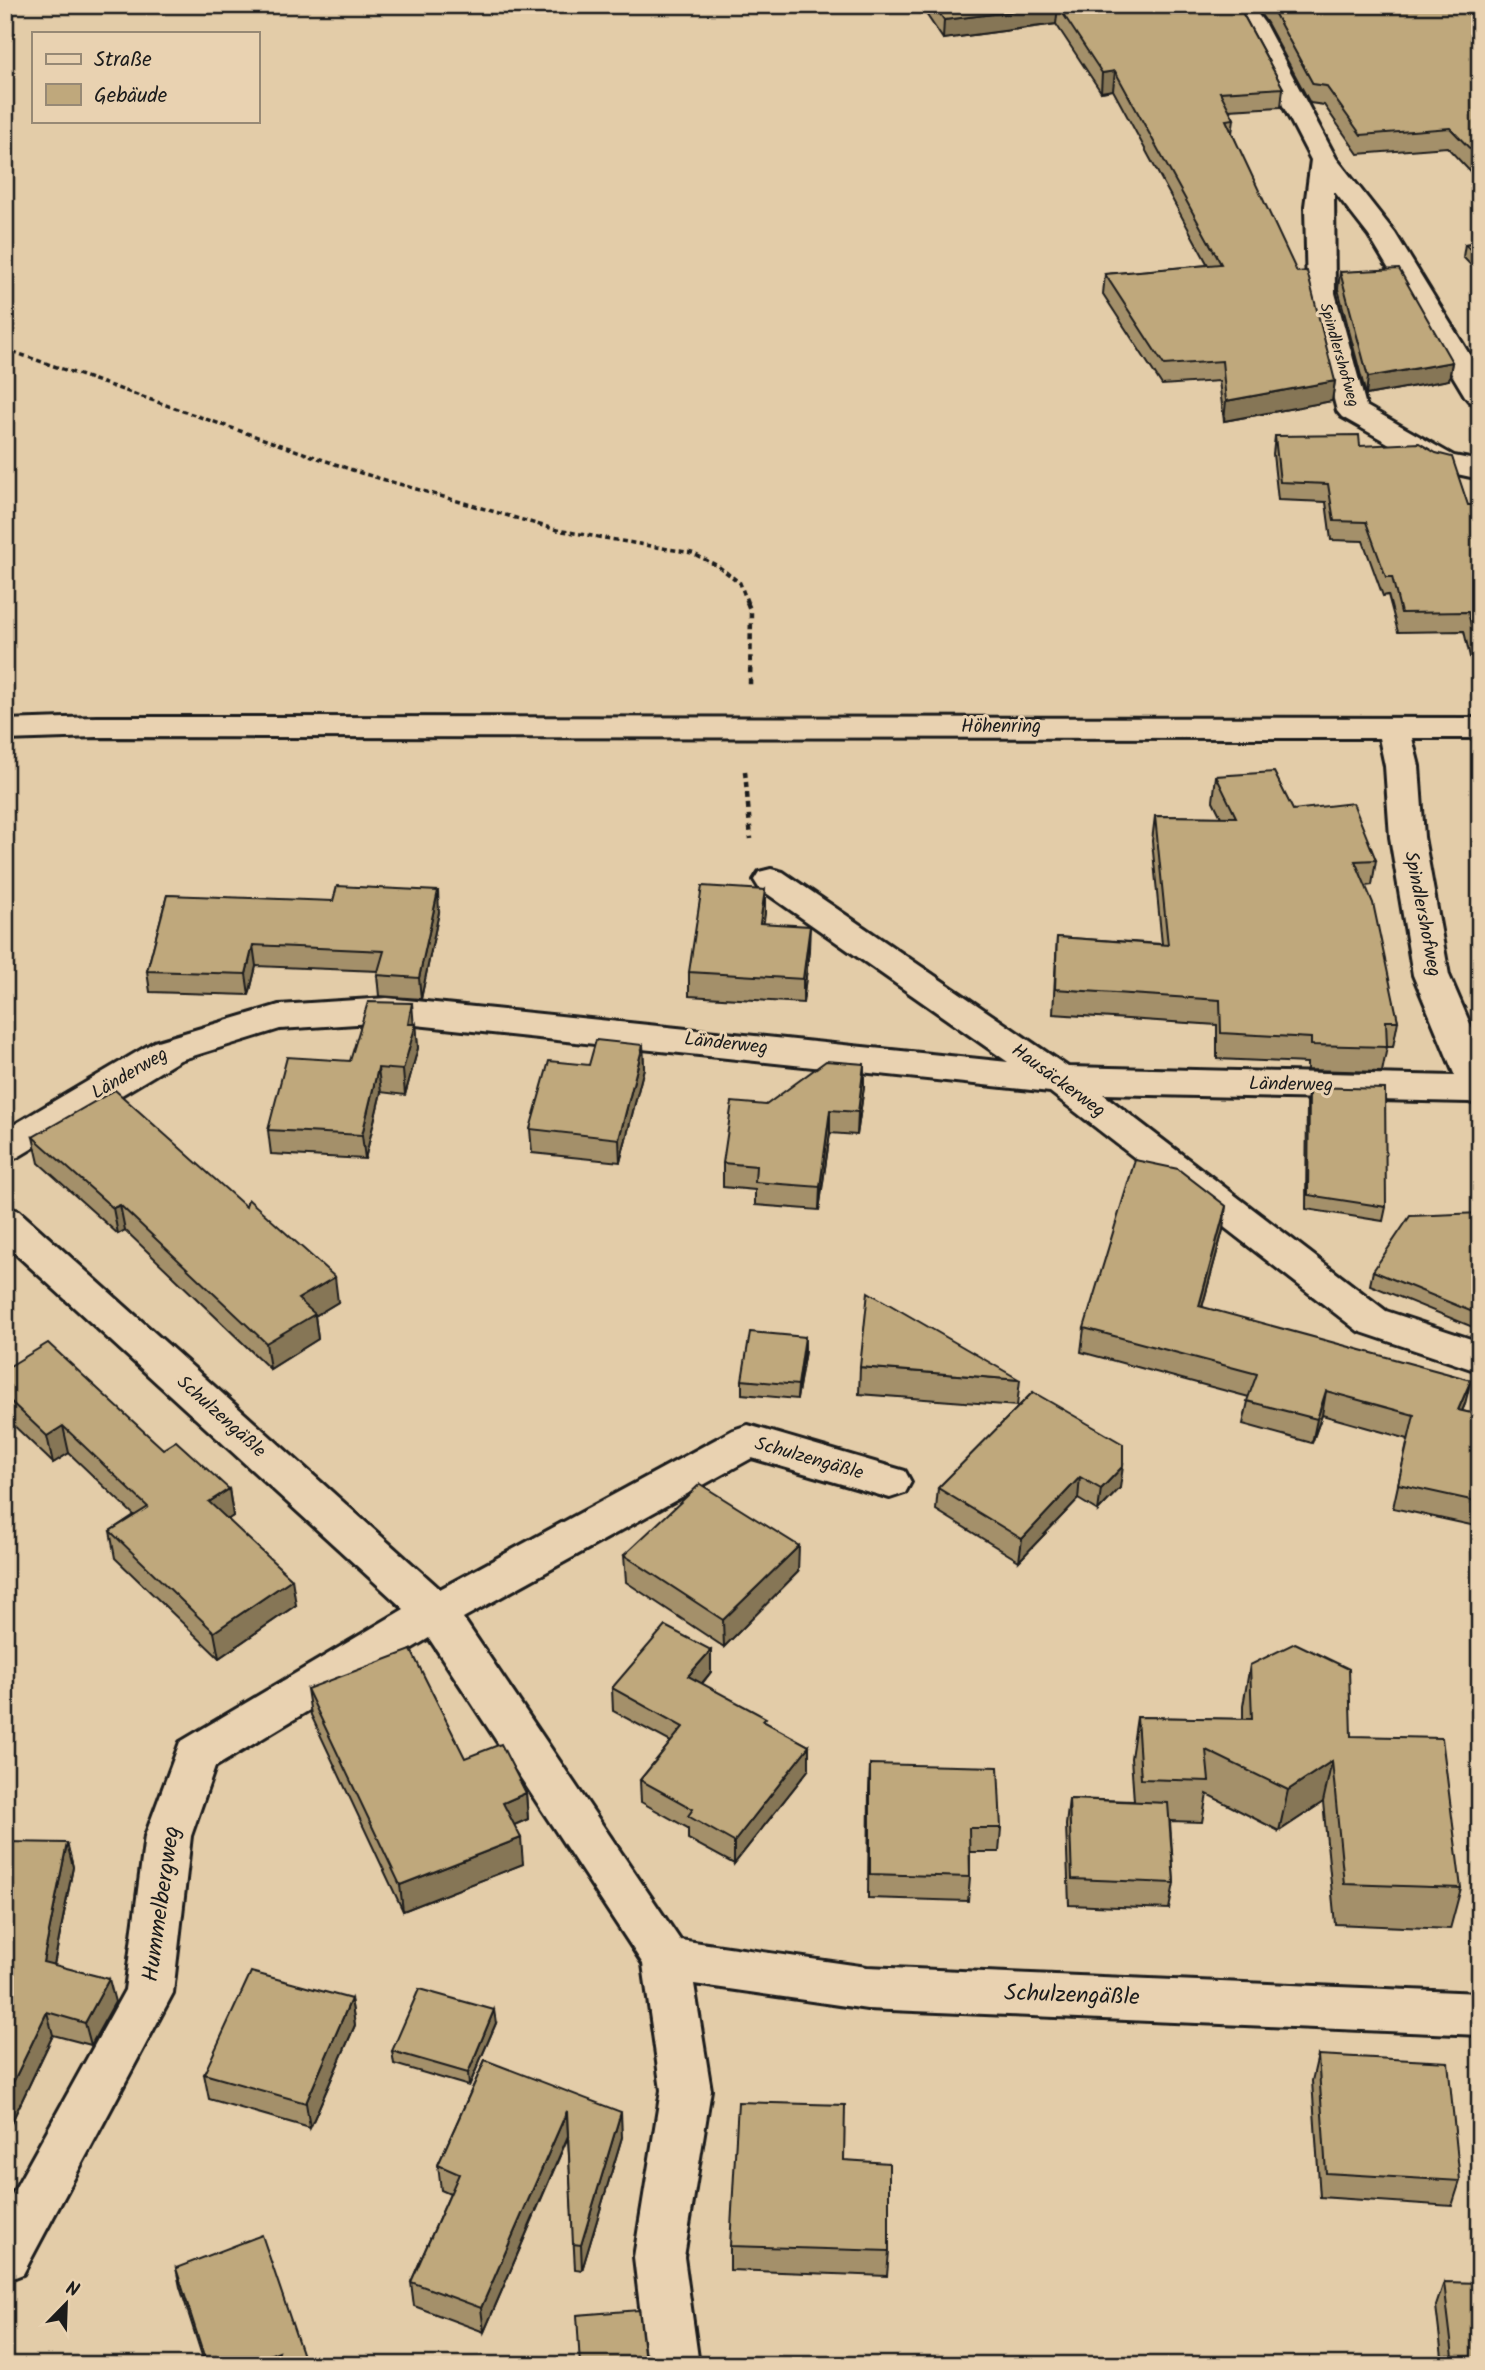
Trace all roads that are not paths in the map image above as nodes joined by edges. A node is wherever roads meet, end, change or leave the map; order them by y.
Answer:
1 (1238, 5) edge
2 (1324, 160) junction
3 (1480, 396) edge
4 (1480, 470) edge
5 (1480, 728) edge
6 (1393, 729) junction
7 (5, 730) edge
8 (771, 880) road end
9 (1060, 1080) junction
10 (1479, 1090) edge
11 (5, 1148) edge
12 (5, 1221) edge
13 (1480, 1357) edge
14 (890, 1482) dead end
15 (436, 1612) junction
16 (666, 1959) junction
17 (1480, 2014) edge
18 (5, 2257) edge
19 (673, 2365) edge

1 - 2 street
2 - 3 street
2 - 4 street, Spindlershofweg
5 - 6 street, Höhenring
6 - 7 street, Höhenring
6 - 10 street, Spindlershofweg
8 - 9 street, Hausäckerweg
9 - 10 street, Länderweg
9 - 11 street, Länderweg
9 - 13 street, Hausäckerweg
12 - 15 street, Schulzengäßle
14 - 15 street, Schulzengäßle
15 - 16 street, Schulzengäßle
15 - 18 street, Hummelbergweg
16 - 17 street, Schulzengäßle
16 - 19 street, Schulzengäßle

